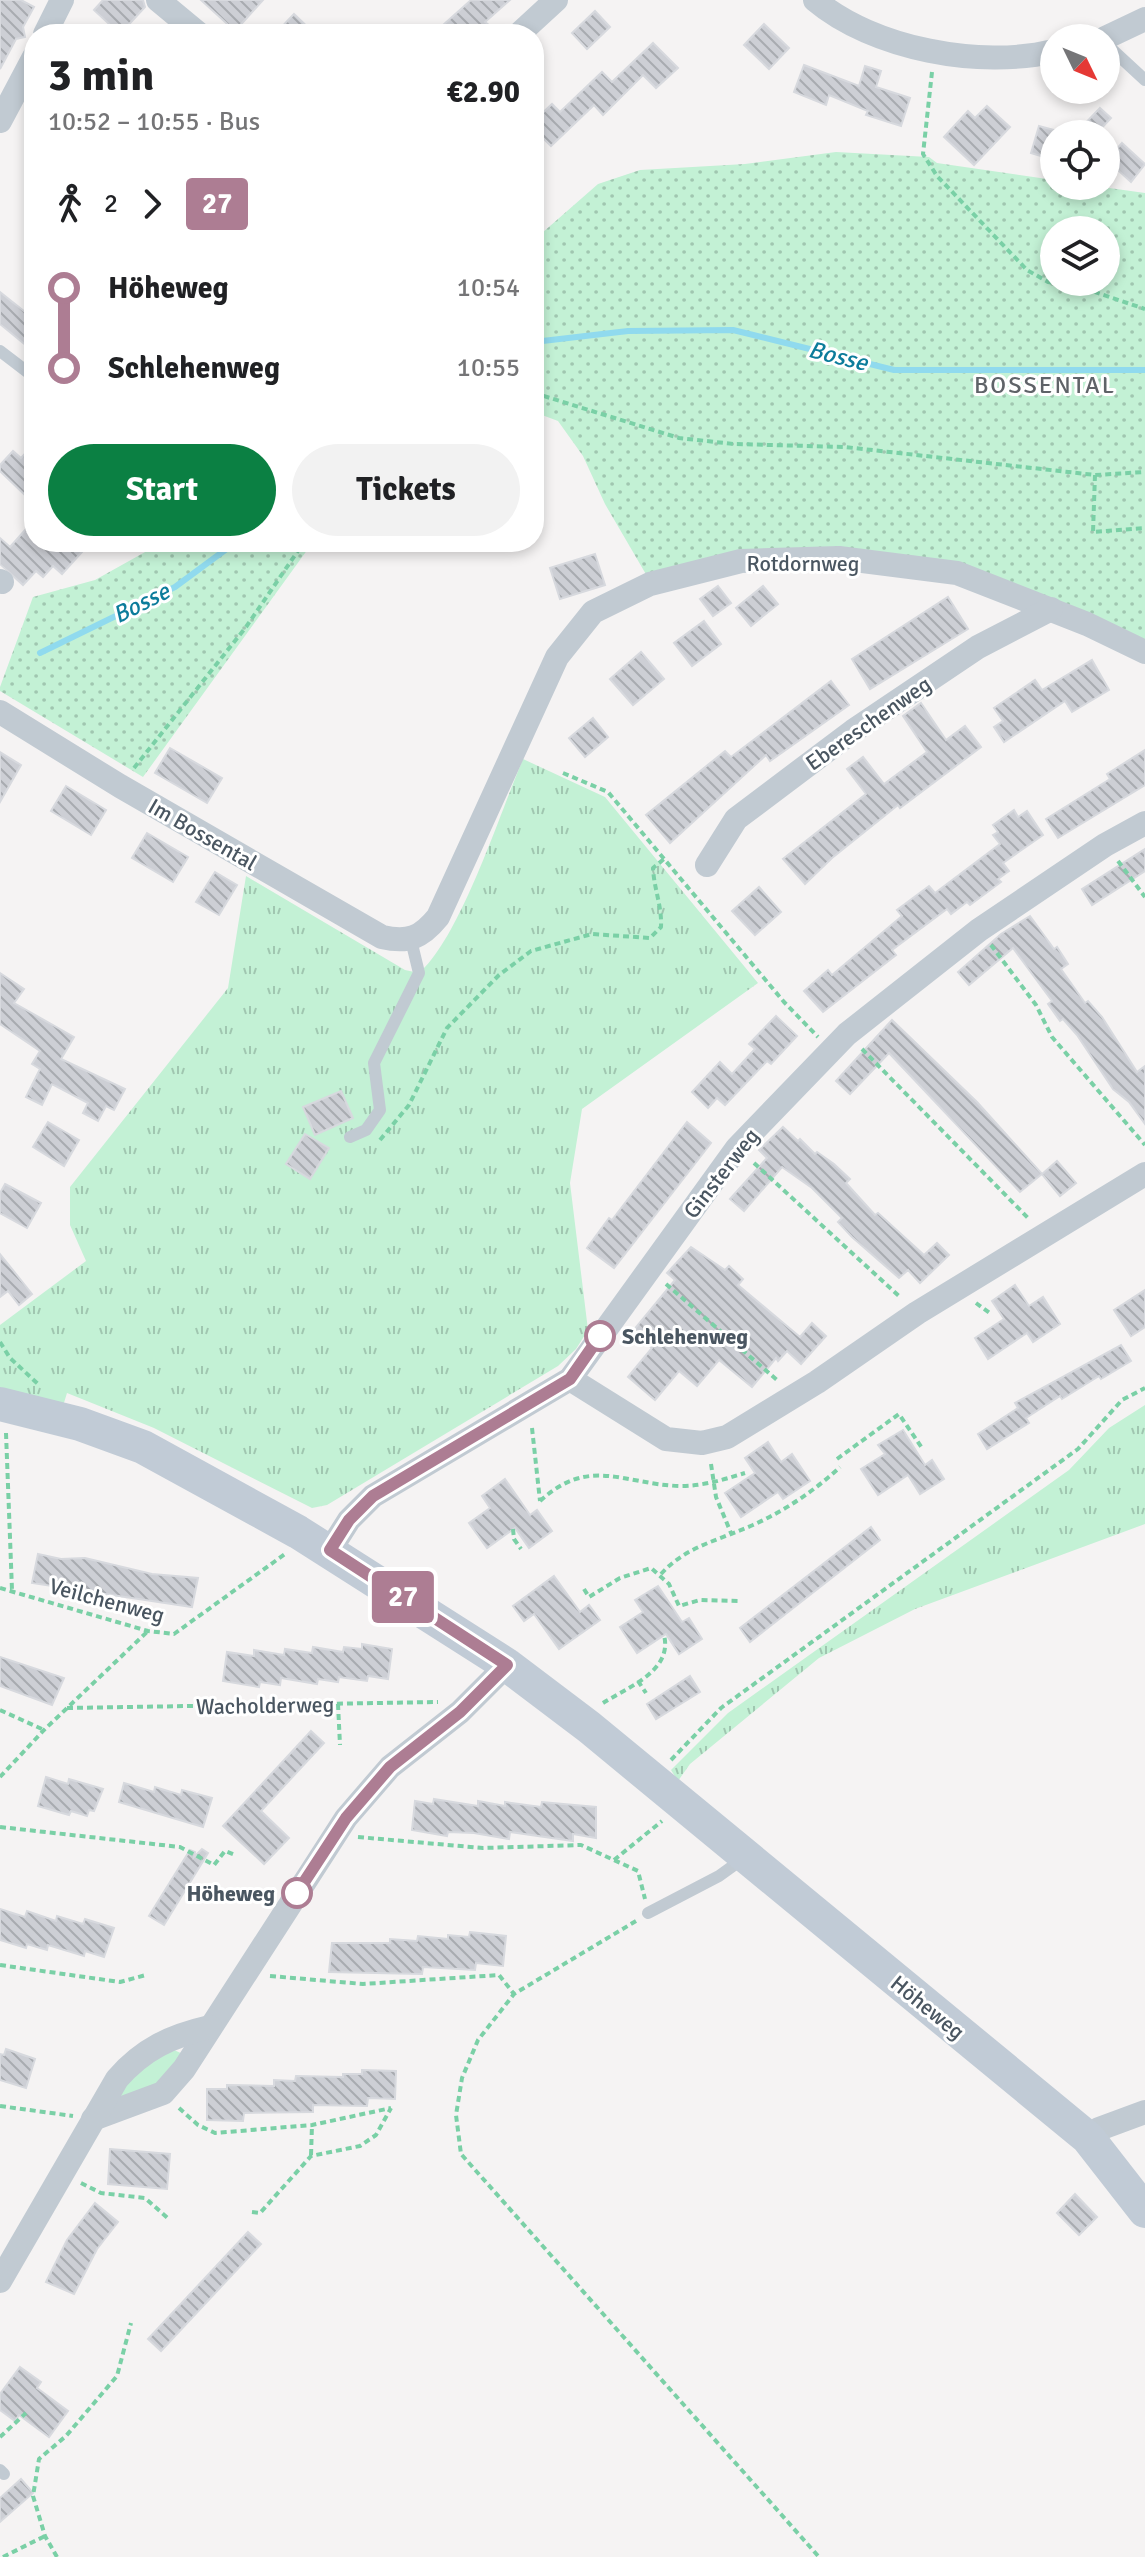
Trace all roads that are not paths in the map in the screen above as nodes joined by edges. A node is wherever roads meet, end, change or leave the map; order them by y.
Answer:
1 (62, 0) edge
2 (158, 0) edge
3 (556, 0) edge
4 (815, 0) edge
5 (1145, 19) edge
6 (50, 24) edge
7 (187, 24) edge
8 (530, 24) edge
9 (1120, 33) edge
10 (1040, 52) edge
11 (1120, 56) edge
12 (1145, 80) edge
13 (24, 92) edge
14 (0, 121) edge
15 (0, 351) edge
16 (24, 369) edge
17 (1051, 609) junction
18 (1145, 652) edge
19 (0, 712) edge
20 (1145, 823) edge
21 (707, 865) dead end
22 (411, 940) junction
23 (350, 1137) dead end
24 (1145, 1174) edge
25 (570, 1379) junction
26 (2, 1404) edge
27 (330, 1550) junction
28 (507, 1665) junction
29 (744, 1858) junction
30 (648, 1913) road end
31 (210, 2027) junction
32 (1145, 2112) edge
33 (93, 2119) junction
34 (1088, 2138) junction
35 (1145, 2211) edge
36 (0, 2281) edge

1 - 6 street
2 - 7 street
3 - 8 street
4 - 10 street
5 - 9 street
11 - 12 lane
13 - 14 street
15 - 16 lane
17 - 18 street, Rotdornweg
17 - 21 street, Ebereschenweg
17 - 22 street, Rotdornweg
19 - 22 street, Im Bossental
20 - 25 street, Ginsterweg
22 - 23 lane
24 - 25 street
25 - 27 street, Ginsterweg
26 - 27 street, Höheweg
27 - 28 street, Höheweg
28 - 29 street, Höheweg
28 - 31 street
29 - 30 lane
29 - 34 street, Höheweg
31 - 33 street
31 - 33 street
32 - 34 street
33 - 36 street
34 - 35 street, Höheweg

